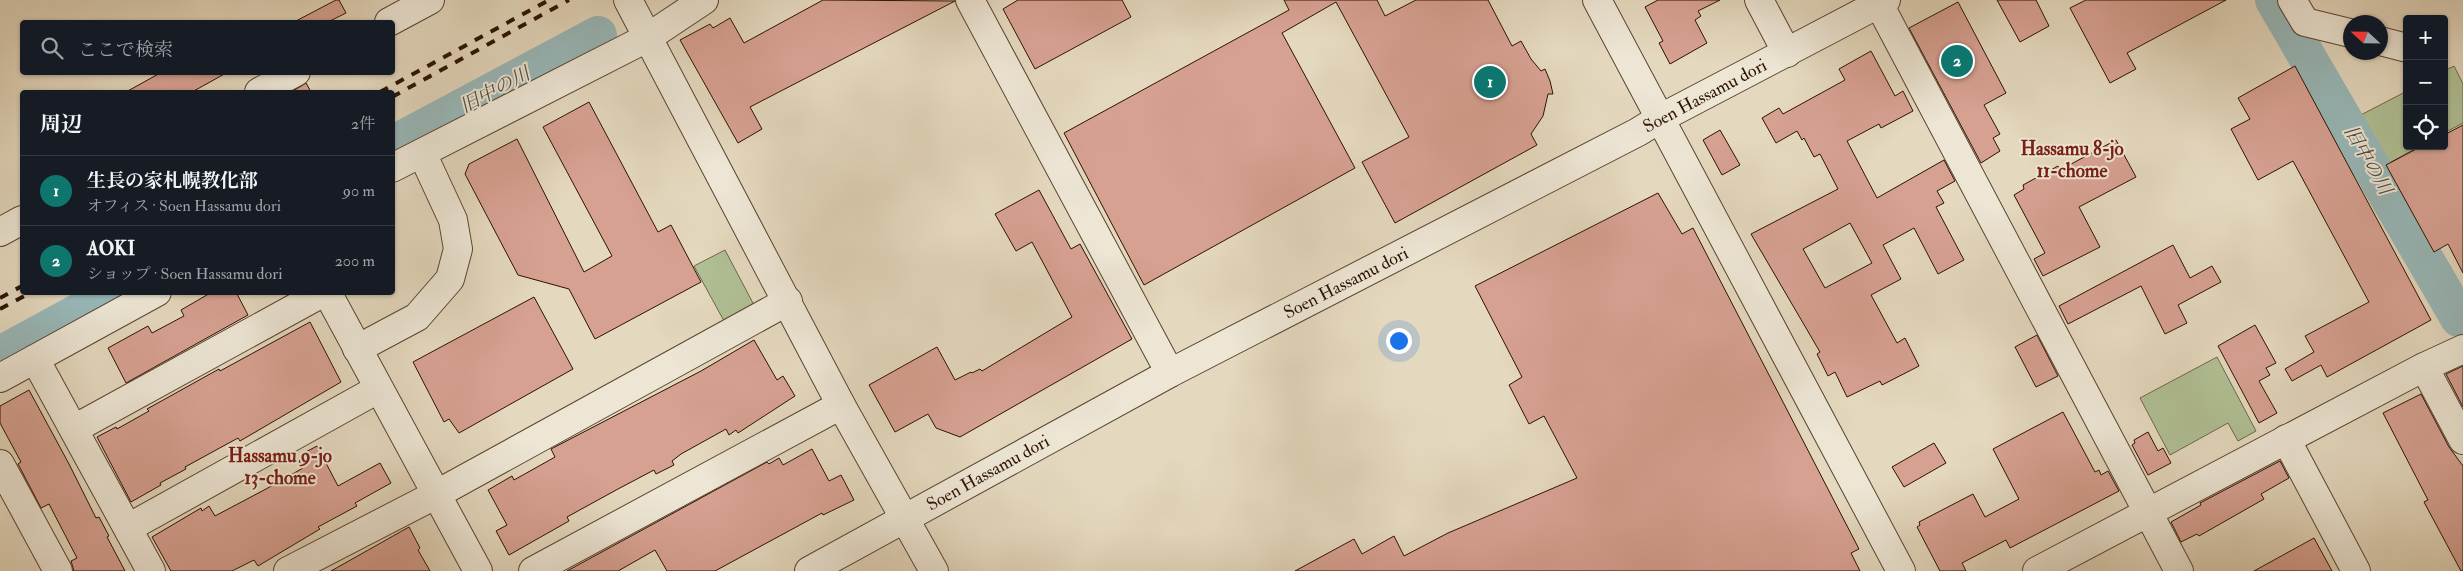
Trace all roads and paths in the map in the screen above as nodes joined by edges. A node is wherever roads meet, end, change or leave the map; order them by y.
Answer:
1 (430, 0) edge
2 (628, 0) edge
3 (704, 0) edge
4 (970, 0) edge
5 (1597, 0) edge
6 (1759, 0) edge
7 (2292, 0) edge
8 (1882, 2) edge
9 (393, 20) edge
10 (2343, 31) edge
11 (647, 38) junction
12 (2388, 43) edge
13 (2403, 47) edge
14 (1787, 53) junction
15 (290, 75) edge
16 (263, 90) edge
17 (1659, 119) junction
18 (422, 153) junction
19 (395, 166) edge
20 (20, 221) edge
21 (0, 232) edge
22 (152, 295) edge
23 (320, 295) edge
24 (328, 295) edge
25 (788, 301) junction
26 (357, 349) junction
27 (2463, 349) edge
28 (35, 359) junction
29 (2424, 367) junction
30 (1170, 373) junction
31 (0, 378) edge
32 (378, 389) junction
33 (841, 405) junction
34 (74, 429) junction
35 (2286, 439) junction
36 (2463, 440) edge
37 (0, 464) edge
38 (437, 494) junction
39 (2148, 512) junction
40 (905, 520) junction
41 (128, 528) junction
42 (58, 571) edge
43 (151, 571) edge
44 (288, 571) edge
45 (478, 571) edge
46 (533, 571) edge
47 (808, 571) edge
48 (934, 571) edge
49 (1902, 571) edge
50 (2037, 571) edge
51 (2179, 571) edge
52 (2356, 571) edge

1 - 9 street
2 - 11 street
3 - 11 street
4 - 30 street
5 - 17 street
6 - 14 street
7 - 10 street
8 - 14 street, Soen Hassamu dori
8 - 39 street
11 - 18 street
11 - 25 street
12 - 13 street
14 - 17 street, Soen Hassamu dori
15 - 16 street
17 - 30 street, Soen Hassamu dori
17 - 49 street
18 - 19 street
18 - 26 street
20 - 21 street
22 - 28 street
23 - 34 street
24 - 26 street
25 - 33 street
25 - 38 street
26 - 32 street
27 - 29 street
28 - 31 street
28 - 34 street
29 - 35 street
29 - 36 street
30 - 40 street, Soen Hassamu dori
32 - 38 street
32 - 41 street
33 - 40 street
33 - 46 street
34 - 41 street
35 - 39 street
35 - 52 street
37 - 42 street
38 - 44 street
38 - 45 street
39 - 50 street
39 - 51 street
40 - 47 street, Soen Hassamu dori
40 - 48 street
41 - 43 street

